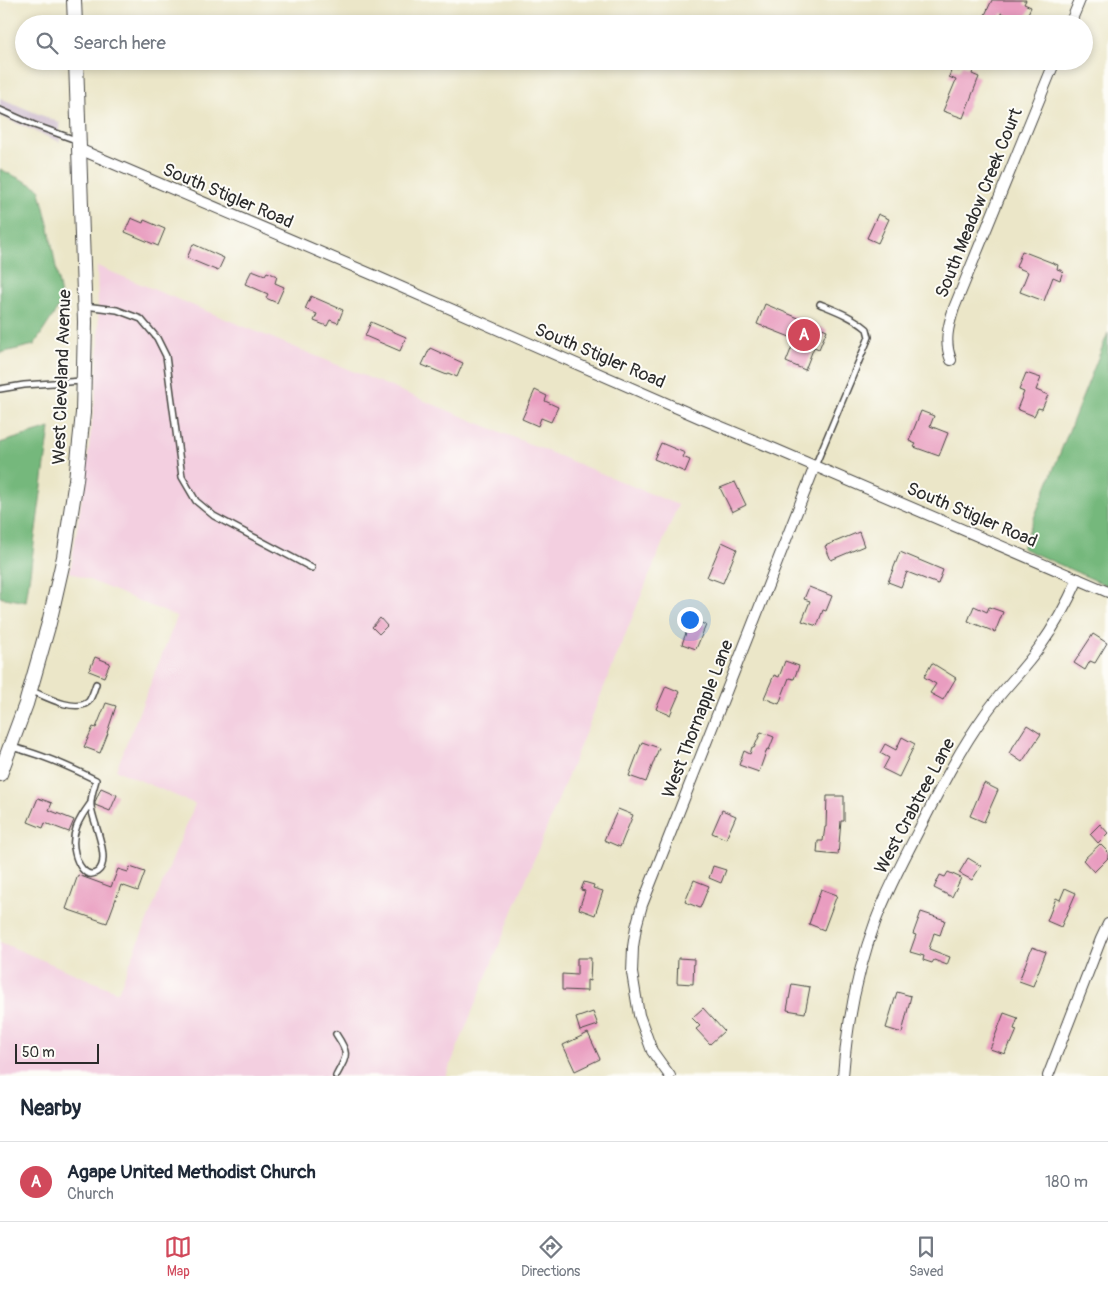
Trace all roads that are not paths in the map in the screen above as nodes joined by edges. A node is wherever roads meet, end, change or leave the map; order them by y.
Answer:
1 (74, 0) edge
2 (1080, 0) edge
3 (75, 15) edge
4 (1074, 15) edge
5 (76, 70) edge
6 (1051, 70) edge
7 (0, 110) edge
8 (79, 145) junction
9 (820, 304) dead end
10 (84, 306) junction
11 (951, 360) dead end
12 (83, 381) junction
13 (0, 389) edge
14 (815, 466) junction
15 (312, 568) dead end
16 (1078, 579) junction
17 (1108, 592) edge
18 (96, 684) dead end
19 (30, 690) junction
20 (10, 747) junction
21 (0, 774) edge
22 (90, 804) junction
23 (1108, 924) edge
24 (336, 1034) dead end
25 (336, 1076) edge
26 (670, 1076) edge
27 (843, 1076) edge
28 (1048, 1076) edge

1 - 3 main road
2 - 4 street
5 - 8 main road, West Cleveland Avenue
6 - 11 street, South Meadow Creek Court
7 - 8 lane
8 - 10 main road, West Cleveland Avenue
8 - 14 street, South Stigler Road
9 - 14 lane
10 - 12 main road, West Cleveland Avenue
10 - 15 lane
12 - 13 lane
12 - 19 main road, West Cleveland Avenue
14 - 16 street, South Stigler Road
14 - 26 street, West Thornapple Lane
16 - 17 street, South Stigler Road
16 - 27 street, West Crabtree Lane
18 - 19 lane
19 - 20 main road, West Cleveland Avenue
20 - 21 main road, West Cleveland Avenue
20 - 22 lane
22 - 22 lane
23 - 28 street
24 - 25 lane

